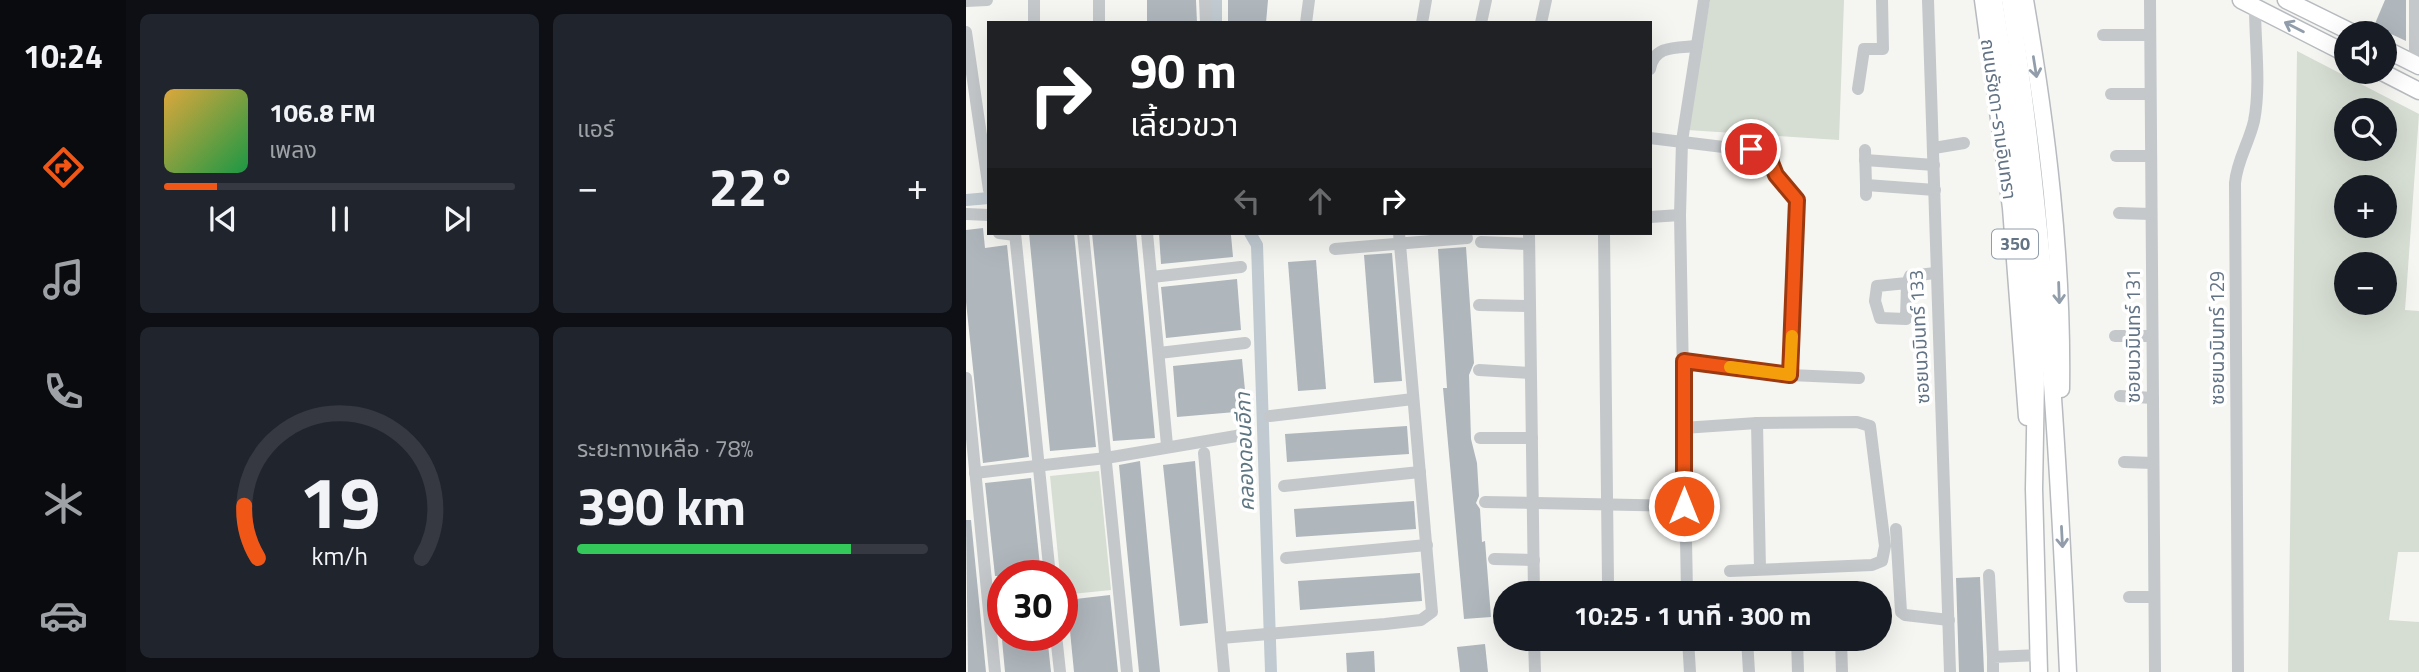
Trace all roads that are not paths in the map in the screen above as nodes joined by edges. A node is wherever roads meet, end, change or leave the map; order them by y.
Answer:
1 (987, 0) edge
2 (1034, 0) edge
3 (1099, 0) edge
4 (1205, 0) edge
5 (1309, 0) edge
6 (1426, 0) edge
7 (1486, 0) edge
8 (1546, 0) edge
9 (1704, 0) edge
10 (1882, 0) edge
11 (1928, 0) edge
12 (1983, 0) edge
13 (1994, 0) edge
14 (2010, 0) edge
15 (2025, 0) edge
16 (2150, 0) edge
17 (2286, 0) edge
18 (2416, 0) edge
19 (966, 1) edge
20 (2248, 4) edge
21 (1034, 21) edge
22 (1099, 21) edge
23 (1206, 21) edge
24 (1306, 21) edge
25 (1422, 21) edge
26 (1481, 21) edge
27 (1541, 21) edge
28 (2334, 24) edge
29 (966, 32) edge
30 (2103, 35) dead end
31 (2150, 35) junction
32 (1697, 46) junction
33 (2334, 47) edge
34 (2397, 55) edge
35 (1652, 60) edge
36 (2417, 65) edge
37 (2397, 80) edge
38 (1858, 89) dead end
39 (2419, 91) edge
40 (2111, 94) dead end
41 (2150, 94) junction
42 (1652, 138) edge
43 (1682, 141) junction
44 (1964, 143) dead end
45 (1934, 148) junction
46 (2116, 156) dead end
47 (2151, 156) junction
48 (1934, 165) junction
49 (2028, 175) junction
50 (987, 178) edge
51 (1935, 190) junction
52 (2119, 213) dead end
53 (966, 214) edge
54 (2151, 214) junction
55 (987, 215) edge
56 (1680, 215) junction
57 (1652, 217) edge
58 (1015, 235) edge
59 (1083, 235) edge
60 (1147, 235) edge
61 (1604, 235) edge
62 (1399, 237) edge
63 (1467, 238) dead end
64 (1529, 238) edge
65 (1481, 242) dead end
66 (1335, 249) dead end
67 (1241, 267) dead end
68 (1935, 273) junction
69 (1152, 277) junction
70 (1907, 283) dead end
71 (1479, 305) dead end
72 (1529, 306) junction
73 (2115, 336) dead end
74 (2152, 336) junction
75 (1245, 343) dead end
76 (1159, 353) junction
77 (1684, 361) junction
78 (1479, 370) dead end
79 (1530, 373) junction
80 (1790, 375) junction
81 (966, 378) edge
82 (1859, 378) dead end
83 (2120, 396) dead end
84 (2153, 398) junction
85 (1413, 399) junction
86 (1270, 416) dead end
87 (1757, 423) junction
88 (1683, 428) junction
89 (1248, 434) dead end
90 (1480, 438) dead end
91 (1532, 438) junction
92 (1167, 446) junction
93 (1204, 453) dead end
94 (1106, 458) junction
95 (2124, 462) dead end
96 (2153, 463) junction
97 (1039, 467) junction
98 (2059, 469) junction
99 (1420, 472) junction
100 (975, 473) junction
101 (1284, 485) dead end
102 (2034, 489) junction
103 (1485, 502) dead end
104 (1533, 503) junction
105 (1609, 503) junction
106 (1684, 506) junction
107 (1896, 529) dead end
108 (1427, 545) junction
109 (1286, 558) dead end
110 (1494, 559) dead end
111 (1048, 560) edge
112 (1534, 560) junction
113 (1760, 569) junction
114 (1730, 571) dead end
115 (1989, 575) dead end
116 (1534, 581) edge
117 (1608, 581) edge
118 (1687, 581) edge
119 (2129, 597) dead end
120 (2154, 597) junction
121 (1949, 620) junction
122 (1221, 638) junction
123 (1058, 651) edge
124 (1534, 651) edge
125 (1689, 651) edge
126 (1748, 651) edge
127 (1797, 651) edge
128 (1841, 651) edge
129 (2038, 655) junction
130 (1993, 657) junction
131 (995, 672) edge
132 (1060, 672) edge
133 (1127, 672) edge
134 (1224, 672) edge
135 (1535, 672) edge
136 (1690, 672) edge
137 (1749, 672) edge
138 (1798, 672) edge
139 (1842, 672) edge
140 (1950, 672) edge
141 (1993, 672) edge
142 (2039, 672) edge
143 (2068, 672) edge
144 (2155, 672) edge
145 (2238, 672) edge

1 - 19 street
2 - 21 street
3 - 22 street
4 - 23 street
5 - 24 street
6 - 25 street
7 - 26 street
8 - 27 street
9 - 32 street
10 - 38 street
11 - 45 street, ซอยนวมินทร์ 133
12 - 102 main road, ถนนรัชดา-รามอินทรา / 350
13 - 49 main road, ถนนรัชดา-รามอินทรา / 350
14 - 49 main road, ถนนรัชดา-รามอินทรา / 350
15 -> 98 main road, ถนนรัชดา-รามอินทรา / 350
16 - 31 street, ซอยนวมินทร์ 131
17 - 28 main road
18 - 36 street
33 -> 20 main road
20 - 145 street, ซอยนวมินทร์ 129
29 - 50 street
30 - 31 street
31 - 41 street, ซอยนวมินทร์ 131
32 - 35 street
32 - 43 street
34 - 36 main road
37 - 39 main road
40 - 41 street
41 - 47 street, ซอยนวมินทร์ 131
42 - 43 street
43 - 56 street
43 - 80 street
44 - 45 street
45 - 48 street, ซอยนวมินทร์ 133
46 - 47 street
47 - 54 street, ซอยนวมินทร์ 131
48 - 51 street, ซอยนวมินทร์ 133
48 - 51 street
49 - 98 main road, ถนนรัชดา-รามอินทรา / 350
49 - 102 main road, ถนนรัชดา-รามอินทรา / 350
51 - 68 street, ซอยนวมินทร์ 133
52 - 54 street
53 - 55 street
54 - 74 street, ซอยนวมินทร์ 131
56 - 57 street
56 - 77 street
58 - 97 street
59 - 94 street
60 - 69 street
61 - 105 street
62 - 63 street
62 - 66 street
62 - 85 street
64 - 65 street
64 - 72 street
67 - 69 street
68 - 70 street
68 - 121 street, ซอยนวมินทร์ 133
69 - 76 street
71 - 72 street
72 - 79 street
73 - 74 street
74 - 84 street, ซอยนวมินทร์ 131
75 - 76 street
76 - 92 street
77 - 80 street
77 - 88 street
78 - 79 street
79 - 91 street
80 - 82 street
81 - 100 street
83 - 84 street
84 - 96 street, ซอยนวมินทร์ 131
85 - 86 street
85 - 99 street
87 - 88 street
87 - 113 street
87 - 113 street
88 - 106 street
89 - 92 street
90 - 91 street
91 - 104 street
92 - 94 street
93 - 122 street
94 - 97 street
94 - 133 street
95 - 96 street
96 - 120 street, ซอยนวมินทร์ 131
97 - 100 street
97 - 111 street
98 -> 143 main road, ถนนรัชดา-รามอินทรา / 350
99 - 101 street
99 - 108 street
100 - 131 street
102 - 129 main road, ถนนรัชดา-รามอินทรา / 350
103 - 104 street
104 - 105 street
104 - 112 street
105 - 106 street
105 - 117 street
106 - 118 street
107 - 121 street
108 - 109 street
108 - 122 street
110 - 112 street
112 - 116 street
113 - 114 street
115 - 130 street
119 - 120 street
120 - 144 street, ซอยนวมินทร์ 131
121 - 140 street, ซอยนวมินทร์ 133
122 - 134 street
123 - 132 street
124 - 135 street
125 - 136 street
126 - 137 street
127 - 138 street
128 - 139 street
129 - 130 street
129 - 142 main road, ถนนรัชดา-รามอินทรา / 350
130 - 141 street

